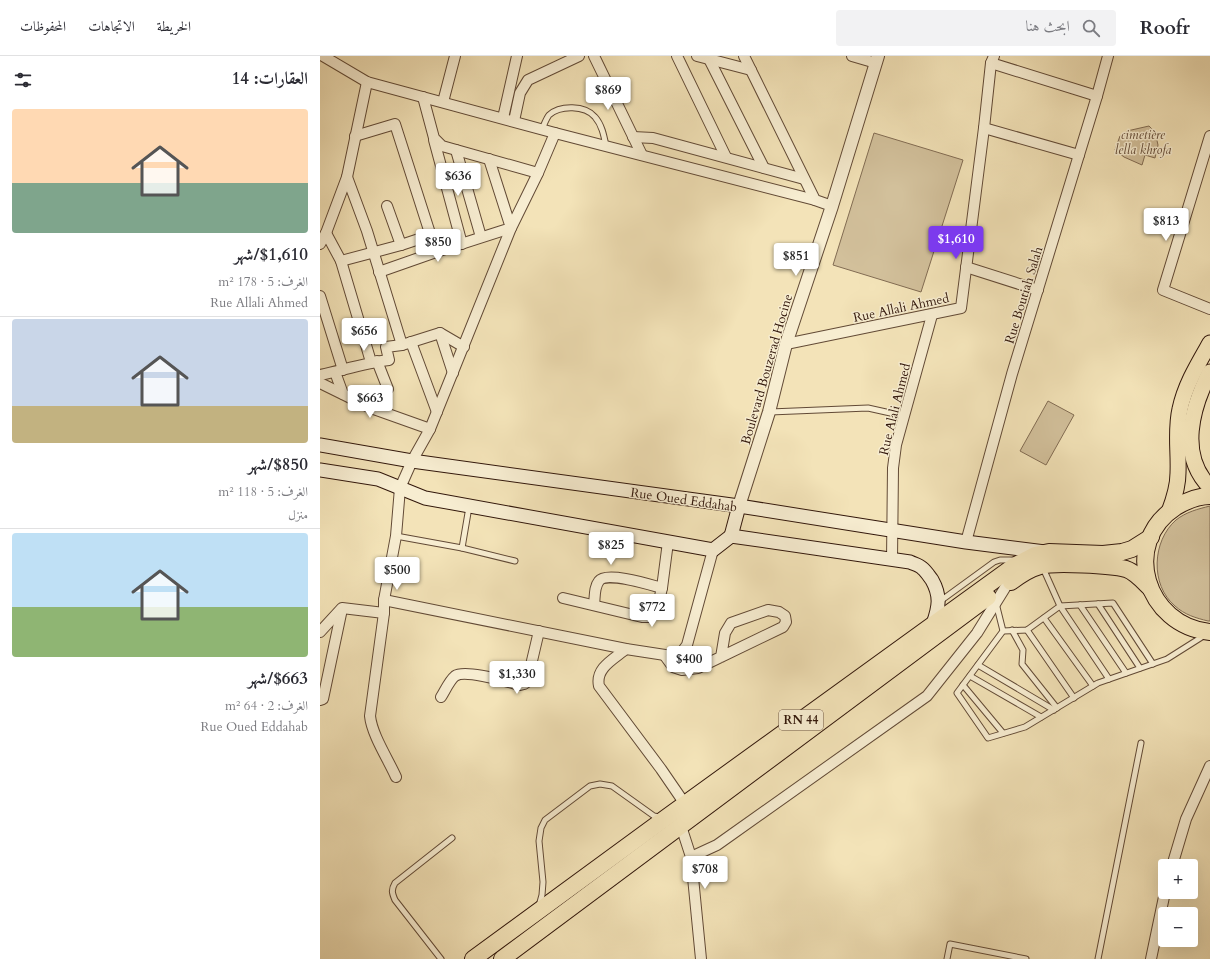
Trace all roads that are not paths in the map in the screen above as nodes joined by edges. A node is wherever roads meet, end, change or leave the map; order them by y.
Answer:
1 (323, 56) edge
2 (455, 56) edge
3 (517, 56) edge
4 (579, 56) edge
5 (594, 56) edge
6 (677, 56) edge
7 (697, 56) edge
8 (744, 56) edge
9 (852, 56) edge
10 (1108, 56) edge
11 (709, 59) junction
12 (993, 59) edge
13 (877, 60) edge
14 (751, 70) junction
15 (367, 82) junction
16 (1097, 96) junction
17 (422, 97) junction
18 (443, 102) junction
19 (503, 118) junction
20 (514, 121) junction
21 (984, 128) junction
22 (542, 129) junction
23 (555, 133) junction
24 (355, 136) junction
25 (1210, 136) edge
26 (633, 137) junction
27 (434, 138) junction
28 (606, 146) junction
29 (456, 150) junction
30 (642, 155) junction
31 (1079, 155) junction
32 (726, 157) junction
33 (489, 159) junction
34 (764, 168) junction
35 (538, 173) junction
36 (347, 177) junction
37 (804, 179) junction
38 (815, 200) junction
39 (387, 206) dead end
40 (832, 206) junction
41 (511, 228) junction
42 (326, 234) junction
43 (431, 235) junction
44 (481, 237) junction
45 (320, 244) edge
46 (462, 244) junction
47 (400, 245) junction
48 (373, 252) junction
49 (436, 252) junction
50 (341, 261) junction
51 (966, 267) junction
52 (379, 272) junction
53 (1038, 290) junction
54 (320, 296) edge
55 (1210, 309) edge
56 (932, 314) junction
57 (440, 333) junction
58 (407, 343) junction
59 (1210, 343) edge
60 (786, 344) junction
61 (464, 347) junction
62 (374, 362) junction
63 (339, 371) junction
64 (1210, 372) edge
65 (453, 373) junction
66 (320, 374) edge
67 (320, 383) edge
68 (347, 396) junction
69 (437, 412) junction
70 (769, 412) junction
71 (904, 416) junction
72 (430, 429) junction
73 (320, 445) edge
74 (412, 461) junction
75 (320, 470) edge
76 (1210, 487) edge
77 (400, 488) junction
78 (1210, 496) edge
79 (739, 506) junction
80 (469, 507) junction
81 (1169, 512) junction
82 (893, 531) junction
83 (396, 536) junction
84 (732, 536) junction
85 (1151, 537) junction
86 (668, 542) junction
87 (966, 542) junction
88 (462, 548) junction
89 (713, 550) junction
90 (1045, 559) junction
91 (892, 560) junction
92 (1025, 560) junction
93 (515, 561) dead end
94 (1008, 584) junction
95 (662, 588) junction
96 (1150, 588) junction
97 (563, 598) dead end
98 (384, 600) junction
99 (939, 602) junction
100 (996, 602) junction
101 (1098, 604) junction
102 (594, 605) junction
103 (1080, 605) junction
104 (1060, 606) junction
105 (342, 608) junction
106 (384, 613) junction
107 (1044, 618) junction
108 (933, 624) junction
109 (1012, 630) junction
110 (1027, 630) junction
111 (1003, 631) junction
112 (320, 632) edge
113 (539, 632) junction
114 (1210, 633) edge
115 (626, 649) junction
116 (665, 656) junction
117 (721, 657) junction
118 (1153, 664) junction
119 (978, 665) junction
120 (1140, 668) junction
121 (1126, 673) junction
122 (970, 676) junction
123 (1109, 679) junction
124 (963, 685) junction
125 (1093, 686) junction
126 (441, 697) dead end
127 (1074, 698) junction
128 (320, 700) edge
129 (1056, 709) junction
130 (1041, 718) junction
131 (1003, 733) junction
132 (1141, 743) dead end
133 (1210, 766) edge
134 (396, 777) dead end
135 (685, 804) junction
136 (666, 817) junction
137 (681, 826) junction
138 (452, 838) dead end
139 (691, 857) junction
140 (1174, 859) edge
141 (1164, 899) edge
142 (537, 912) junction
143 (538, 933) junction
144 (486, 949) junction
145 (441, 959) edge
146 (466, 959) edge
147 (473, 959) edge
148 (502, 959) edge
149 (509, 959) edge
150 (701, 959) edge
151 (947, 959) edge
152 (1026, 959) edge
153 (1098, 959) edge
154 (1151, 959) edge

1 - 15 street
2 - 18 street
3 - 19 street
4 - 20 street
5 - 26 street
6 - 32 street
7 - 11 street
8 - 14 street
9 - 13 street
10 - 16 street, Rue Boutiah Salah
11 - 14 street
11 - 34 street
12 - 16 street
12 - 21 street, Rue Allali Ahmed
13 - 40 street, Boulevard Bouzerad Hocine
14 - 37 street
15 - 17 street
15 - 24 street
16 - 31 street, Rue Boutiah Salah
17 - 18 street
17 - 27 street
18 - 19 street
19 - 20 street
20 - 22 street
21 - 31 street
21 - 51 street, Rue Allali Ahmed
22 - 23 street
22 - 28 lane
23 - 28 street
23 - 35 street
24 - 36 street
24 - 43 street
25 - 55 street
26 - 30 street
26 - 32 street
27 - 29 street
27 - 46 street
28 - 30 street
29 - 33 street
29 - 44 street
30 - 38 street
31 - 53 street, Rue Boutiah Salah
32 - 34 street
33 - 35 street
33 - 41 street
34 - 37 street
35 - 41 street
36 - 42 street
36 - 48 street
37 - 38 street
38 - 40 street
39 - 47 street
40 - 60 street, Boulevard Bouzerad Hocine
41 - 44 street
41 - 61 street
42 - 45 street
42 - 50 street
43 - 47 street
43 - 49 street
44 - 46 street
46 - 49 street
47 - 48 street
48 - 50 street
48 - 52 street
49 - 52 street
50 - 62 street
51 - 53 street
51 - 56 street, Rue Allali Ahmed
52 - 58 street
53 - 87 street, Rue Boutiah Salah
54 - 63 street
56 - 60 street, Rue Allali Ahmed
56 - 71 street, Rue Alali Ahmed
57 - 58 street
57 - 61 street
57 - 65 street
58 - 62 street
58 - 69 street
59 - 81 main road
60 - 70 street, Boulevard Bouzerad Hocine
61 - 65 street
62 - 63 street
62 - 68 street
63 - 66 street
63 - 68 street
64 - 76 main road
65 - 69 street
67 - 68 street
68 - 72 street
69 - 72 street
70 - 71 lane
70 - 79 street, Boulevard Bouzerad Hocine
71 - 82 street, Rue Alali Ahmed
72 - 74 street
73 - 74 main road, Rue Oued Eddahab
74 - 77 street
74 - 79 main road, Rue Oued Eddahab
75 - 77 main road
77 - 80 main road
77 - 83 street
78 - 81 highway
79 - 82 main road, Rue Oued Eddahab
79 - 84 main road
80 - 86 main road
80 - 88 lane
81 - 85 highway
82 - 87 main road, Rue Oued Eddahab
82 - 91 street, Rue Alali Ahmed
83 - 88 lane
83 - 98 street
84 - 89 main road
84 - 91 main road
85 - 90 highway, RN 44
85 - 96 highway
86 - 89 main road
86 - 95 street
87 - 90 main road, Rue Oued Eddahab
88 - 93 lane
89 - 116 street
90 - 92 highway, RN 44
90 - 94 highway, RN 44
90 - 96 highway, RN 44
90 - 104 lane
91 - 99 main road
92 - 99 lane
92 - 108 highway, RN 44
94 - 100 street
94 - 137 highway, RN 44
95 - 102 street
95 - 102 street
96 - 114 highway
97 - 102 street
98 - 106 street
98 - 113 street
99 - 108 main road
100 - 111 lane
100 - 139 street
101 - 103 lane
101 - 118 lane
101 - 120 lane
103 - 104 lane
103 - 121 lane
104 - 107 lane
104 - 123 lane
105 - 106 street
105 - 112 street
105 - 128 street
106 - 134 street
107 - 110 lane
107 - 125 lane
108 - 135 highway, RN 44
109 - 110 lane
109 - 111 lane
109 - 129 lane
110 - 127 lane
111 - 119 lane
113 - 115 street
113 - 126 street
114 - 118 lane
115 - 116 street
115 - 135 street
116 - 117 street
117 - 117 street
118 - 120 lane
119 - 122 lane
119 - 129 lane
120 - 121 lane
121 - 123 lane
122 - 124 lane
122 - 130 lane
123 - 125 lane
124 - 131 lane
124 - 131 lane
125 - 127 lane
127 - 129 lane
129 - 130 lane
130 - 131 lane
132 - 153 lane
133 - 140 street
135 - 136 highway, RN 44
136 - 142 highway, RN 44
136 - 142 lane
137 - 139 street
137 - 143 highway, RN 44
138 - 145 lane
139 - 150 street
141 - 154 street
142 - 144 highway, RN 44
143 - 148 highway, RN 44
143 - 149 highway
144 - 146 highway
144 - 147 highway, RN 44
151 - 152 lane

